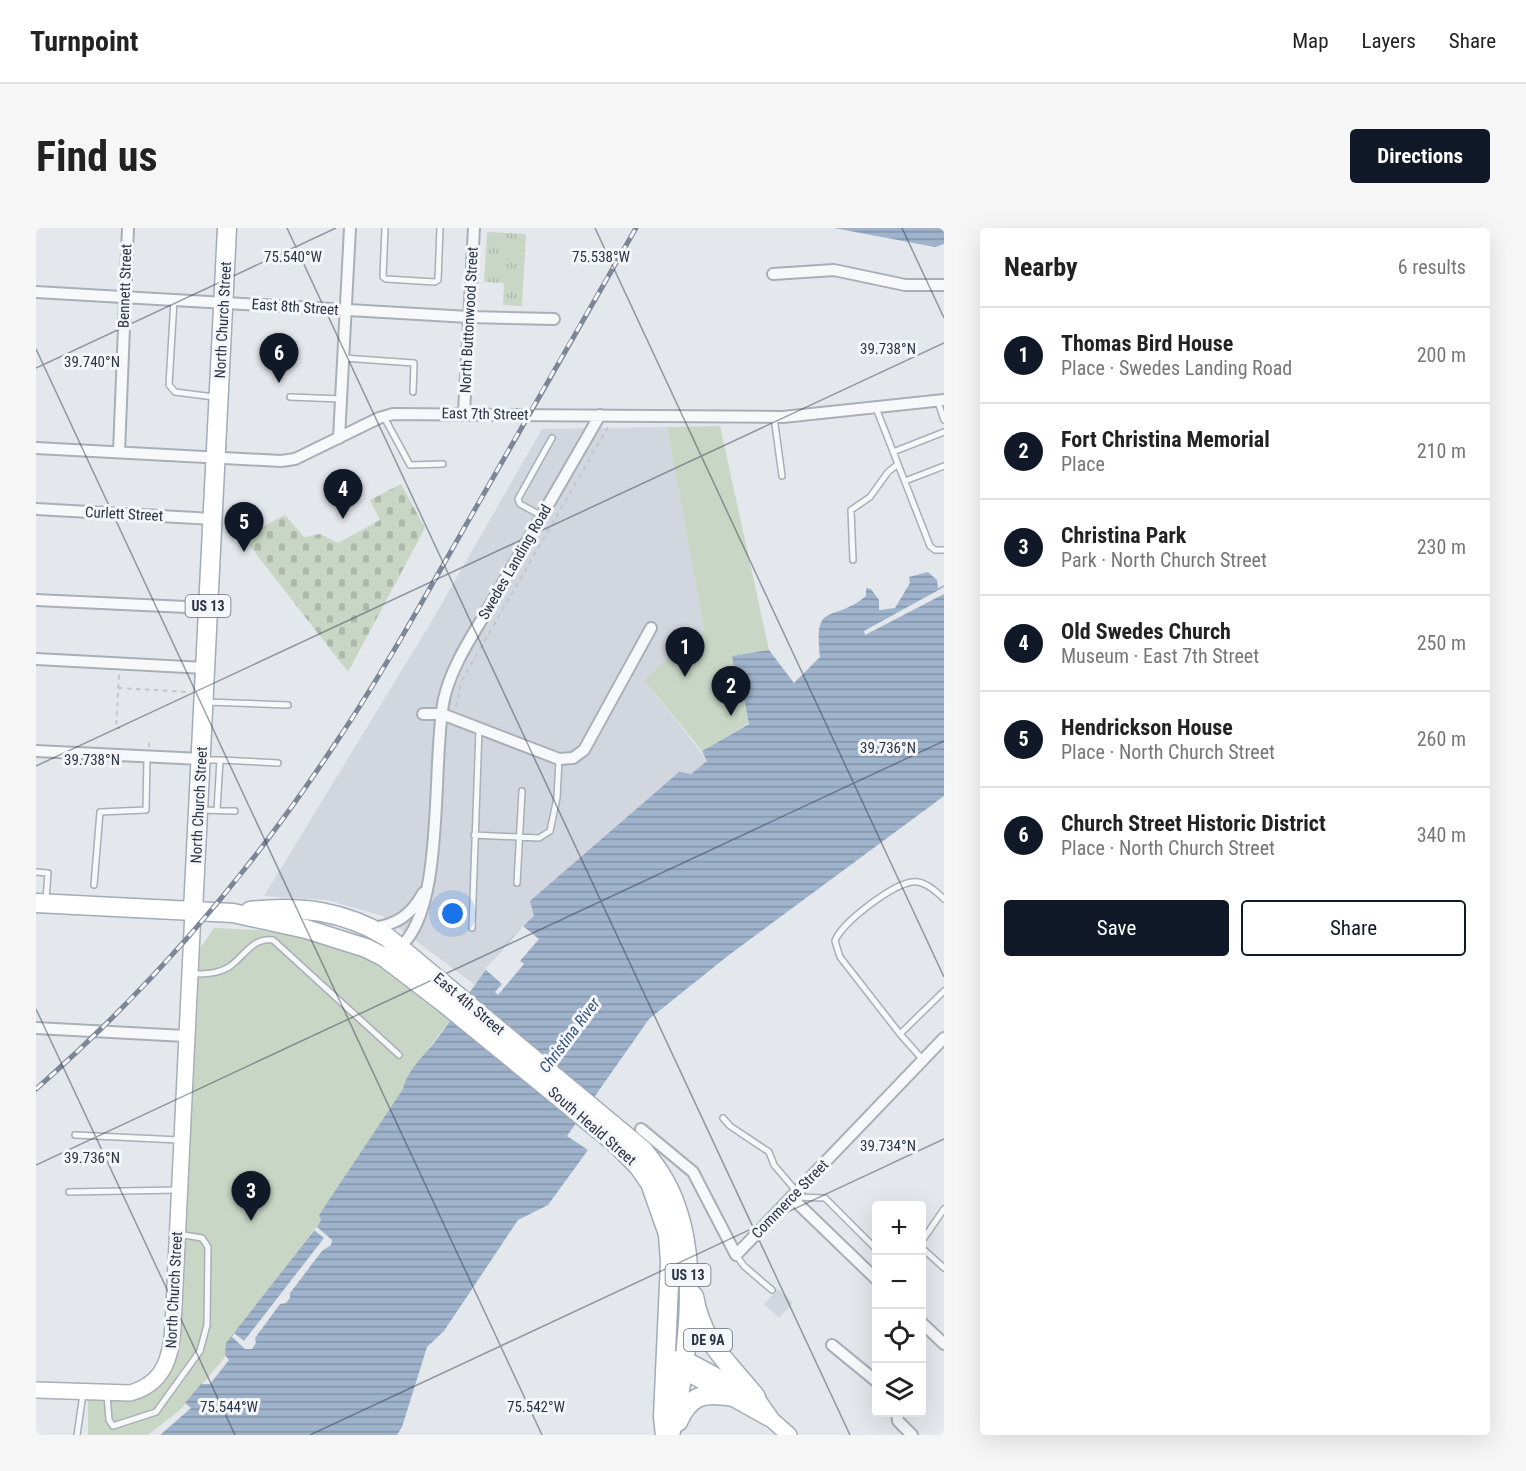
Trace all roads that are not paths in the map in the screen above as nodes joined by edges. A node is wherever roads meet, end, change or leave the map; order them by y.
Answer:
1 (128, 228) edge
2 (227, 228) edge
3 (350, 228) edge
4 (385, 228) edge
5 (440, 228) edge
6 (474, 228) edge
7 (773, 274) dead end
8 (944, 285) edge
9 (36, 292) edge
10 (124, 297) junction
11 (174, 300) junction
12 (223, 302) junction
13 (345, 310) junction
14 (469, 317) junction
15 (554, 319) dead end
16 (343, 358) junction
17 (413, 392) dead end
18 (219, 397) junction
19 (290, 398) dead end
20 (341, 399) junction
21 (941, 400) edge
22 (876, 408) junction
23 (464, 413) junction
24 (600, 415) junction
25 (383, 416) junction
26 (774, 417) junction
27 (944, 420) edge
28 (944, 432) edge
29 (339, 438) junction
30 (552, 438) dead end
31 (36, 448) edge
32 (119, 452) junction
33 (893, 452) junction
34 (216, 458) junction
35 (898, 464) junction
36 (443, 465) dead end
37 (944, 466) edge
38 (782, 476) dead end
39 (905, 481) junction
40 (36, 509) edge
41 (542, 516) junction
42 (213, 519) junction
43 (944, 550) edge
44 (853, 560) dead end
45 (36, 600) edge
46 (208, 608) junction
47 (651, 628) dead end
48 (36, 659) edge
49 (205, 668) junction
50 (198, 697) junction
51 (288, 705) dead end
52 (423, 714) dead end
53 (442, 714) junction
54 (479, 729) junction
55 (36, 751) edge
56 (148, 753) junction
57 (201, 759) junction
58 (559, 759) junction
59 (220, 760) junction
60 (278, 763) dead end
61 (522, 791) dead end
62 (208, 810) junction
63 (235, 811) dead end
64 (474, 835) junction
65 (519, 837) junction
66 (36, 872) edge
67 (430, 879) junction
68 (517, 883) dead end
69 (94, 885) dead end
70 (944, 899) edge
71 (41, 904) edge
72 (193, 911) junction
73 (233, 913) junction
74 (372, 928) junction
75 (472, 928) dead end
76 (408, 952) junction
77 (384, 957) junction
78 (189, 974) junction
79 (944, 991) edge
80 (444, 1003) joint
81 (36, 1028) edge
82 (900, 1034) junction
83 (185, 1036) junction
84 (944, 1038) edge
85 (399, 1055) dead end
86 (923, 1060) junction
87 (723, 1118) dead end
88 (641, 1130) dead end
89 (75, 1135) dead end
90 (181, 1140) junction
91 (660, 1186) junction
92 (179, 1190) junction
93 (69, 1192) dead end
94 (794, 1195) junction
95 (944, 1209) edge
96 (177, 1233) junction
97 (926, 1234) edge
98 (872, 1245) edge
99 (926, 1252) edge
100 (736, 1255) junction
101 (944, 1268) edge
102 (688, 1269) junction
103 (872, 1276) edge
104 (772, 1290) dead end
105 (926, 1328) edge
106 (944, 1344) edge
107 (832, 1345) dead end
108 (664, 1359) junction
109 (684, 1365) junction
110 (872, 1379) edge
111 (36, 1390) edge
112 (83, 1392) junction
113 (107, 1394) junction
114 (733, 1397) junction
115 (756, 1397) junction
116 (898, 1417) edge
117 (772, 1420) junction
118 (77, 1435) edge
119 (665, 1435) edge
120 (671, 1435) edge
121 (789, 1435) edge
122 (912, 1435) edge

1 - 10 street, Bennett Street
2 - 12 main road, North Church Street / US 13
3 - 13 street
4 - 5 lane
6 - 14 street, North Buttonwood Street
7 - 8 street
9 - 10 street, East 8th Street
10 - 11 street, East 8th Street
10 - 32 street, Bennett Street
11 - 12 street, East 8th Street
11 - 18 lane
12 - 13 street, East 8th Street
12 - 18 main road, North Church Street / US 13
13 - 14 street, East 8th Street
13 - 16 street
14 - 15 street, East 8th Street
14 - 23 street, North Buttonwood Street
16 - 17 lane
16 - 20 street
18 - 34 main road, North Church Street / US 13
19 - 20 lane
20 - 29 street
21 - 22 street, East 7th Street
21 - 27 lane
22 - 26 street, East 7th Street
22 - 33 lane
23 - 24 street, East 7th Street
23 - 25 street, East 7th Street
24 - 26 street, East 7th Street
24 - 41 street, Swedes Landing Road
25 - 29 street, East 7th Street
25 - 36 lane
26 - 38 lane
28 - 33 lane
29 - 34 street, East 7th Street
30 - 41 lane
31 - 32 street, East 7th Street
32 - 34 street, East 7th Street
33 - 35 lane
34 - 42 main road, North Church Street / US 13
35 - 39 lane
35 - 44 lane
37 - 39 lane
39 - 43 lane
40 - 42 street, Curlett Street
41 - 53 street, Swedes Landing Road
42 - 46 main road, North Church Street / US 13
45 - 46 street
46 - 49 main road, North Church Street / US 13
47 - 58 street
48 - 49 street
49 - 50 main road, North Church Street / US 13
50 - 51 lane
50 - 57 main road, North Church Street / US 13
52 - 53 street
53 - 54 street
53 - 67 street, Swedes Landing Road
54 - 58 street
54 - 64 lane
55 - 56 street
56 - 57 street
56 - 69 lane
57 - 59 lane
57 - 62 main road, North Church Street / US 13
58 - 65 lane
59 - 60 lane
59 - 62 lane
61 - 65 lane
62 - 63 lane
62 - 72 main road, North Church Street / US 13
64 - 65 lane
64 - 75 lane
65 - 68 lane
66 - 71 lane
67 - 74 street, Swedes Landing Road
67 - 76 street, Swedes Landing Road
70 - 82 lane
71 - 72 main road, East 4th Street / US 13
72 - 73 main road, East 4th Street / US 13
72 - 78 street, North Church Street
73 - 74 main road, East 4th Street / US 13
73 - 77 main road, East 4th Street / US 13
74 - 76 main road, East 4th Street / US 13
76 - 77 street, Swedes Landing Road
76 - 91 main road, East 4th Street / US 13
77 - 80 main road, East 4th Street / US 13
78 - 83 street, North Church Street
78 - 85 lane
79 - 82 lane
80 - 91 main road, South Heald Street / US 13
81 - 83 street
82 - 86 lane
83 - 90 street, North Church Street
84 - 86 street, Commerce Street
86 - 94 street, Commerce Street
87 - 94 lane
88 - 100 street
89 - 90 lane
90 - 92 street, North Church Street
91 - 102 main road, South Heald Street / US 13
91 - 108 main road, South Heald Street / US 13
92 - 93 lane
92 - 96 street, North Church Street
94 - 98 lane
94 - 100 street, Commerce Street
94 - 103 street
95 - 97 lane
96 - 113 street, North Church Street
96 - 113 lane
99 - 101 lane
100 - 104 lane
102 - 109 main road, South Heald Street / US 13
102 - 115 main road, DE 9A
105 - 106 street
107 - 110 street
108 - 109 street, DE 9A
108 - 119 main road, South Heald Street / US 13
109 - 114 street, DE 9A
109 - 115 street
109 - 120 main road, South Heald Street / US 13
111 - 112 street
112 - 113 street
112 - 118 lane
114 - 117 street, DE 9A
114 - 120 main road
115 - 117 street, DE 9A
116 - 122 street
117 - 121 street, DE 9A

